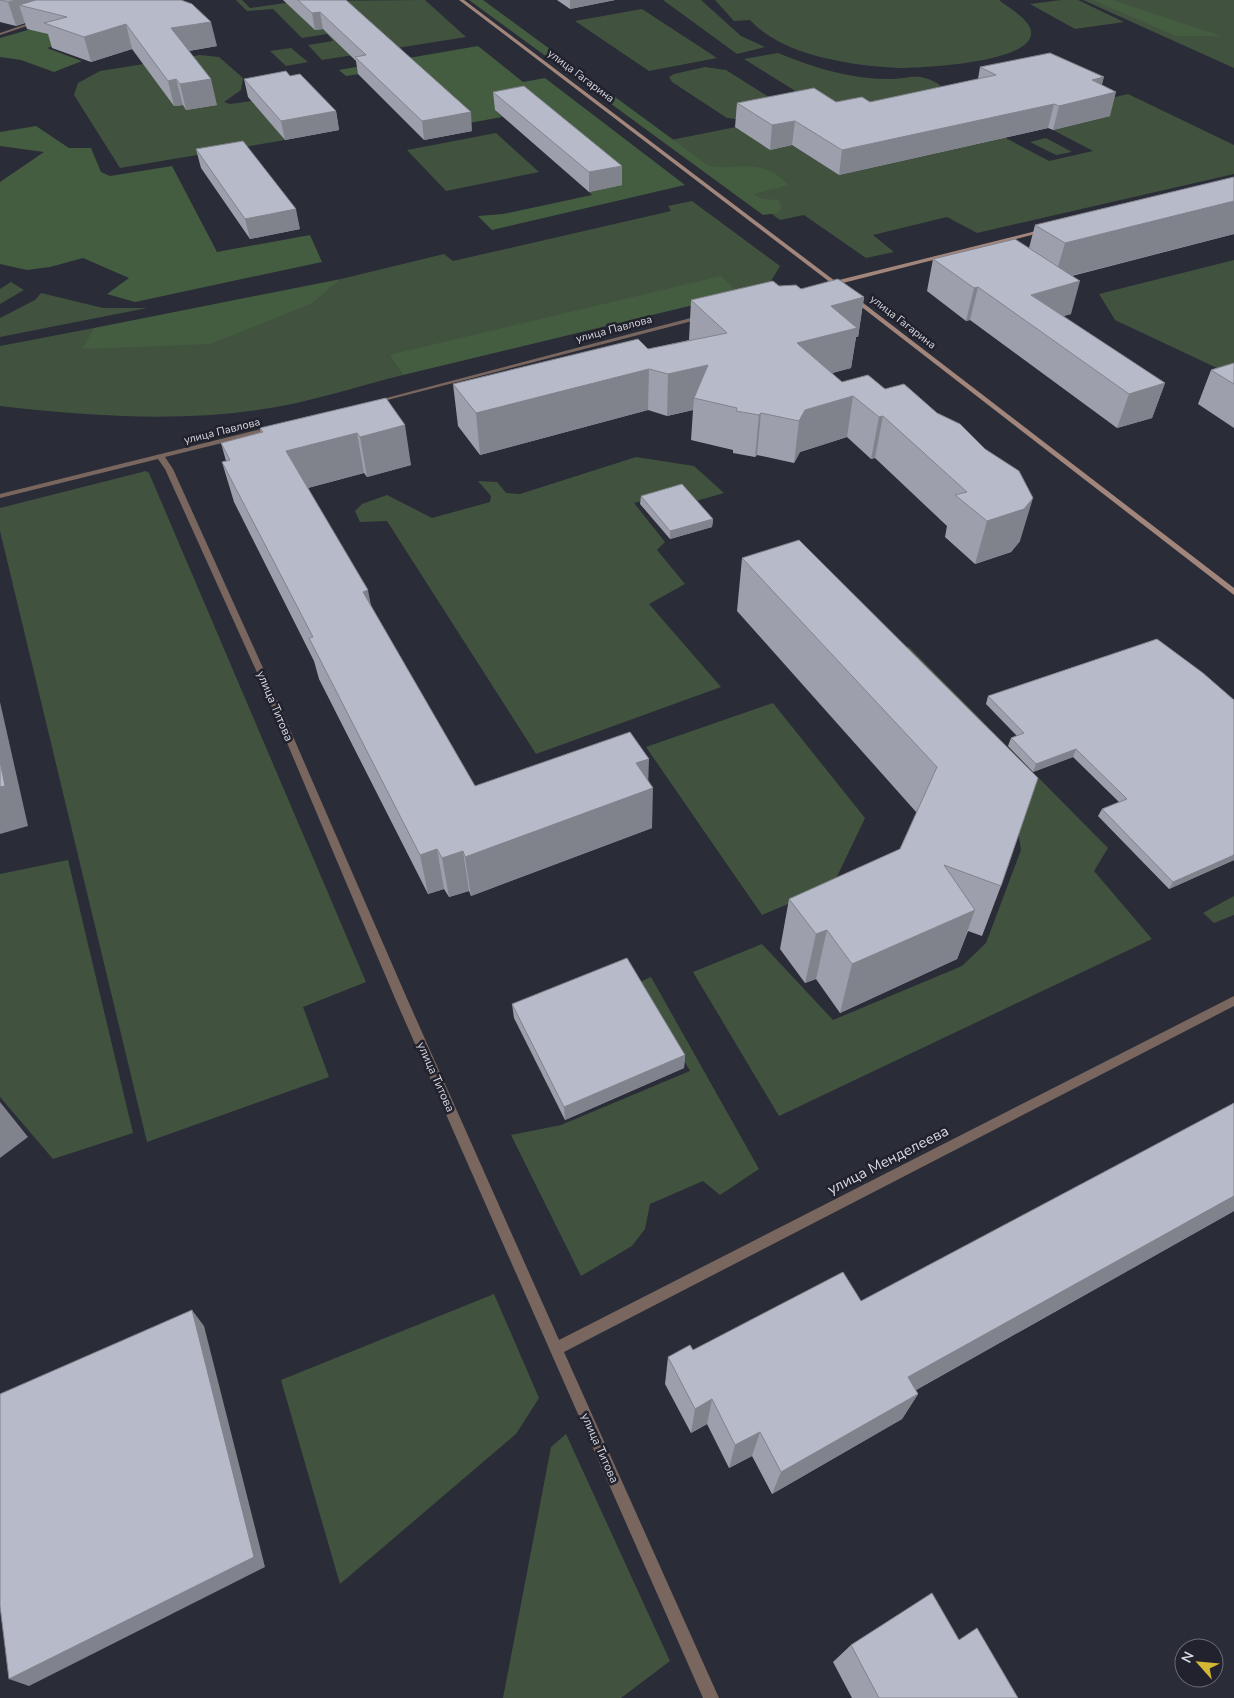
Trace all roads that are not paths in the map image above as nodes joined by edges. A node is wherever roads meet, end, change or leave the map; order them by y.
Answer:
1 (461, 0) edge
2 (43, 21) edge
3 (0, 34) edge
4 (1052, 230) edge
5 (830, 284) junction
6 (707, 316) edge
7 (363, 405) edge
8 (282, 426) edge
9 (161, 457) junction
10 (0, 496) edge
11 (1234, 592) edge
12 (1234, 1001) edge
13 (556, 1349) junction
14 (711, 1698) edge

1 - 5 main road, улица Гагарина
2 - 3 street
4 - 5 main road
5 - 11 main road, улица Гагарина
6 - 7 street, улица Павлова
8 - 9 street, улица Павлова
9 - 10 street, улица Павлова
9 - 13 street, улица Титова
12 - 13 street, улица Менделеева
13 - 14 street, улица Титова

